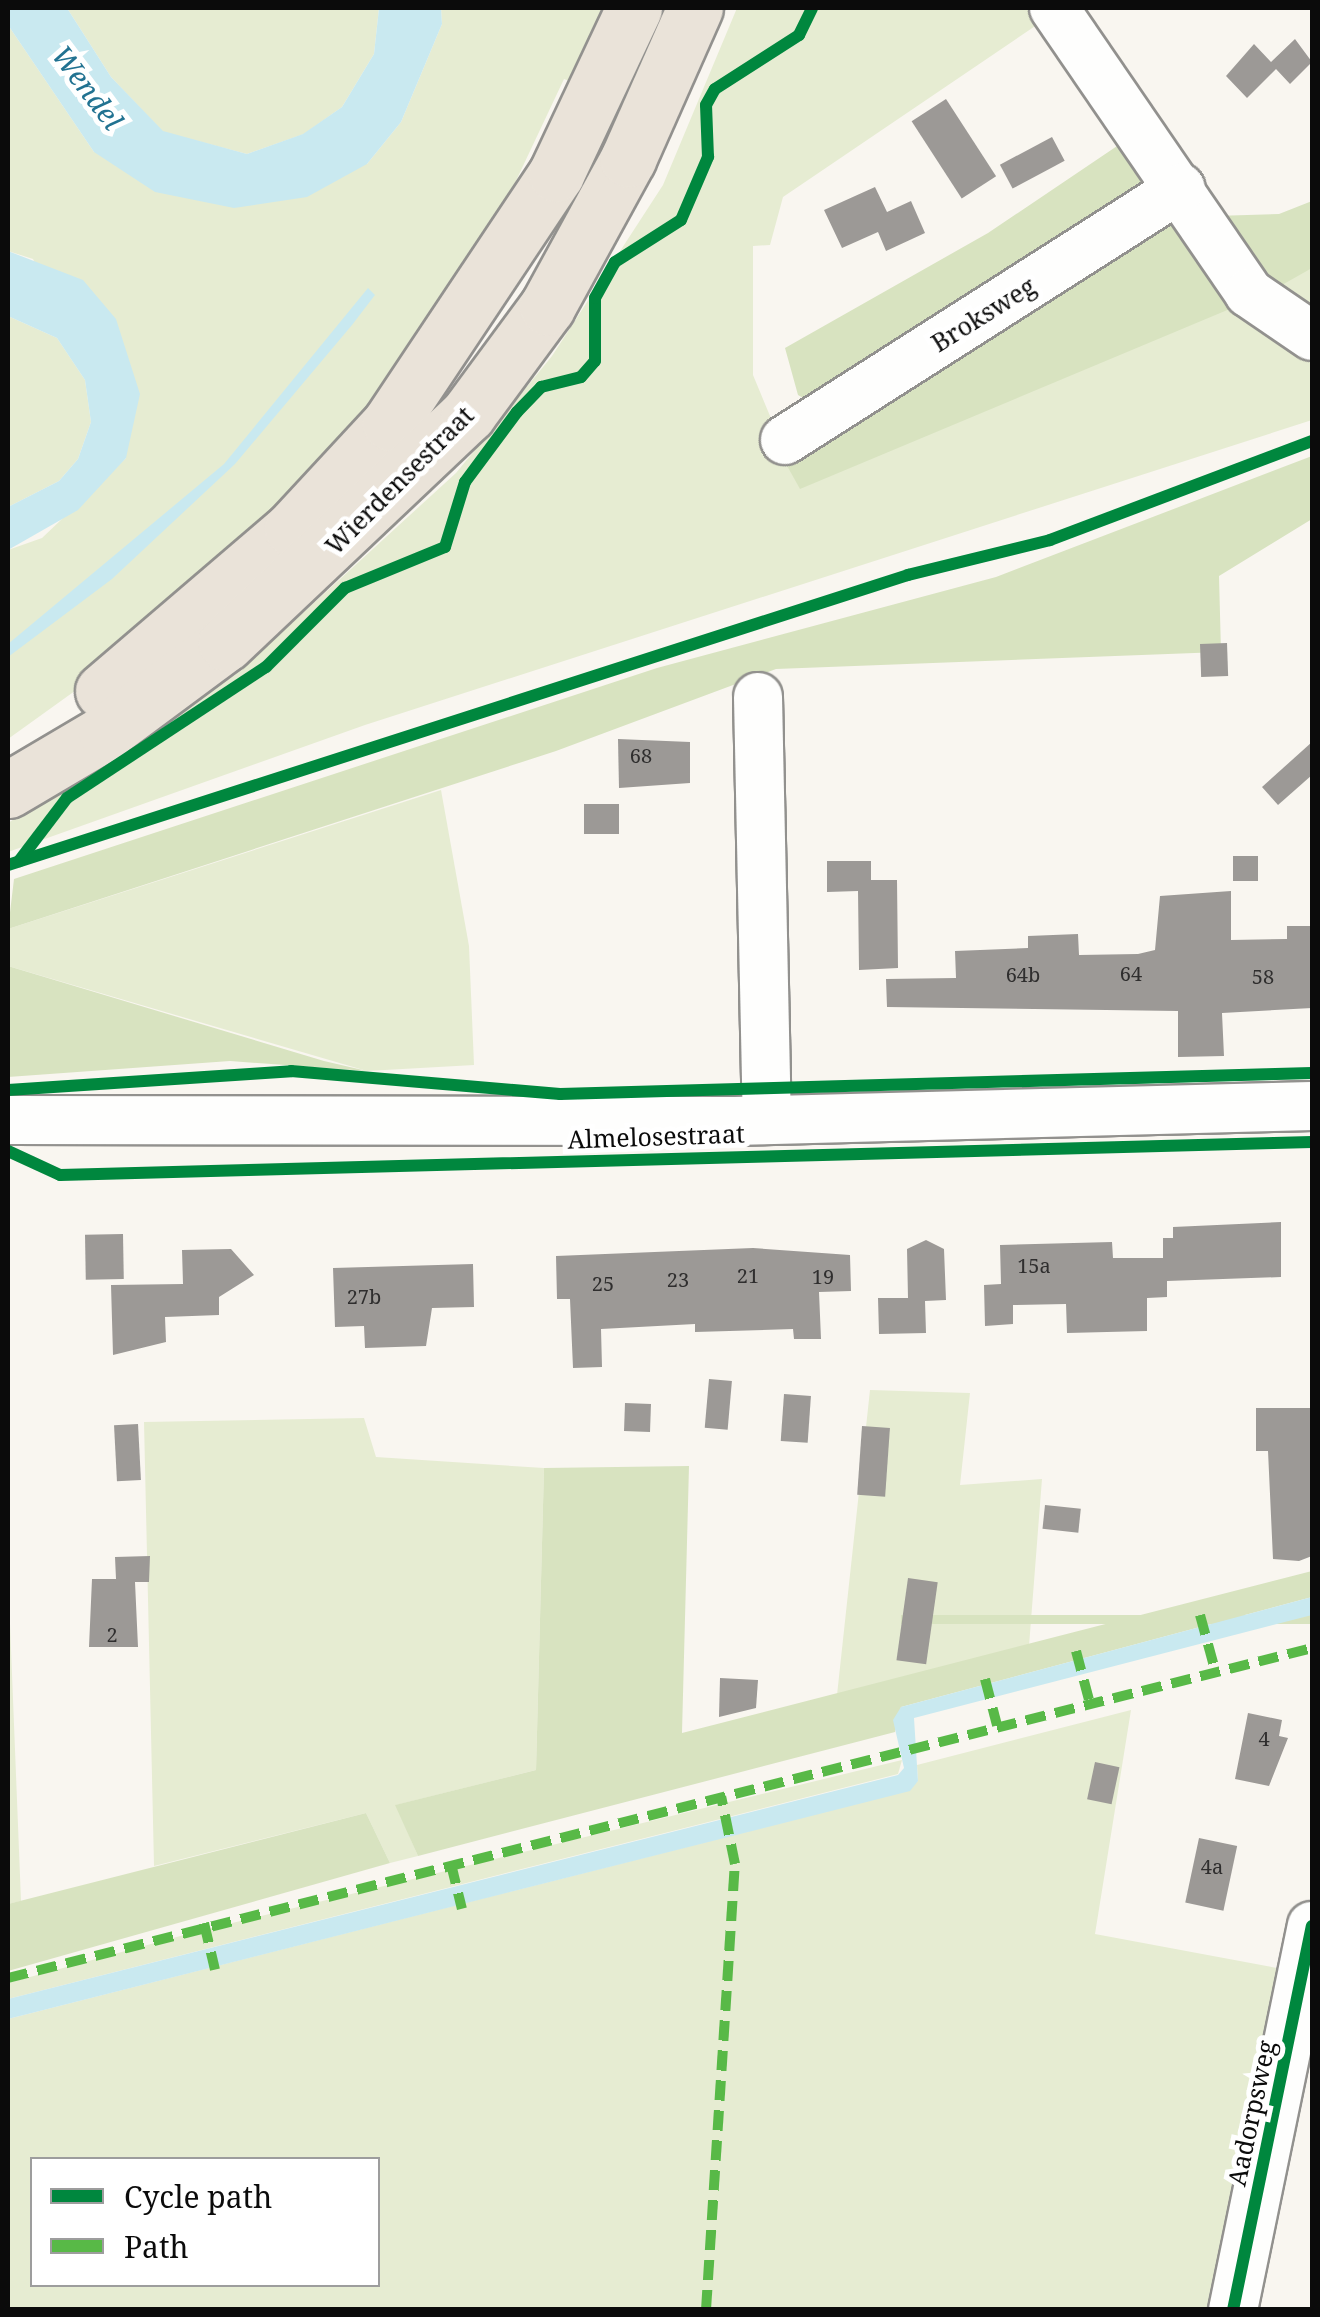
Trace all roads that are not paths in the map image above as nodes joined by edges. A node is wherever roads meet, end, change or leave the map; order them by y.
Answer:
1 (634, 8) edge
2 (695, 8) edge
3 (1054, 8) edge
4 (1181, 188) junction
5 (1312, 336) edge
6 (786, 440) dead end
7 (758, 697) dead end
8 (8, 760) edge
9 (8, 790) edge
10 (1312, 1106) edge
11 (8, 1120) edge
12 (767, 1120) junction
13 (1312, 1926) edge
14 (1232, 2310) edge

1 - 8 main road, Wierdensestraat
2 - 9 main road, Wierdensestraat
3 - 4 street
4 - 5 street
4 - 6 street, Broksweg
7 - 12 street, Almelosestraat
10 - 12 street, Almelosestraat
11 - 12 street, Almelosestraat
13 - 14 street, Aadorpsweg

